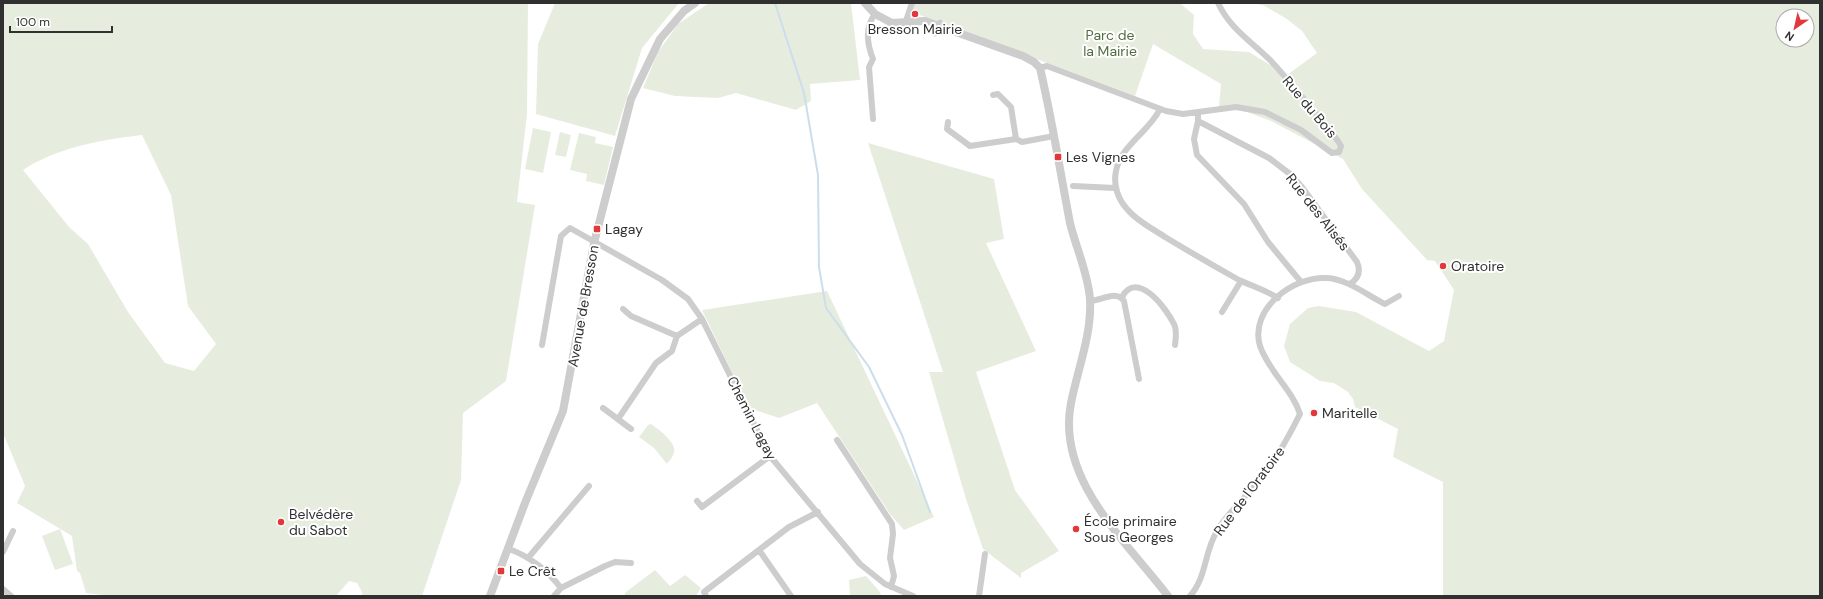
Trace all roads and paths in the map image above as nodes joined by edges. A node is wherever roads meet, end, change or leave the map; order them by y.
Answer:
1 (695, 3) edge
2 (865, 3) edge
3 (912, 3) edge
4 (1218, 3) edge
5 (685, 7) edge
6 (875, 14) junction
7 (906, 22) junction
8 (939, 24) junction
9 (935, 34) dead end
10 (1040, 68) junction
11 (993, 95) dead end
12 (1160, 110) junction
13 (1198, 113) junction
14 (873, 119) dead end
15 (1198, 121) junction
16 (948, 122) dead end
17 (1054, 136) junction
18 (1016, 139) junction
19 (1073, 186) dead end
20 (1115, 188) junction
21 (594, 243) junction
22 (1241, 281) junction
23 (1301, 282) junction
24 (1350, 284) junction
25 (1399, 296) dead end
26 (1122, 297) junction
27 (1278, 298) junction
28 (1090, 301) junction
29 (623, 309) dead end
30 (1222, 312) dead end
31 (702, 319) junction
32 (677, 336) junction
33 (542, 345) dead end
34 (1175, 345) dead end
35 (1139, 379) dead end
36 (603, 408) dead end
37 (618, 419) junction
38 (631, 428) dead end
39 (837, 440) dead end
40 (770, 456) junction
41 (590, 486) dead end
42 (697, 501) dead end
43 (818, 512) junction
44 (13, 531) dead end
45 (508, 549) junction
46 (759, 550) junction
47 (3, 552) edge
48 (985, 554) dead end
49 (528, 558) junction
50 (630, 563) dead end
51 (891, 587) junction
52 (561, 588) junction
53 (3, 589) edge
54 (11, 596) edge
55 (490, 596) edge
56 (554, 596) edge
57 (706, 596) edge
58 (791, 596) edge
59 (913, 596) edge
60 (979, 596) edge
61 (1168, 596) edge
62 (1190, 596) edge

1 - 5 street, Avenue de Bresson
2 - 6 street
3 - 7 street
4 - 13 street, Rue du Bois
5 - 21 street, Avenue de Bresson
6 - 7 street
6 - 14 street
7 - 8 street
8 - 9 street
8 - 10 street
10 - 12 street, Rue du Bois
10 - 17 street
11 - 18 street
12 - 13 street, Rue du Bois
12 - 20 street
13 - 15 street
15 - 23 street
15 - 24 street, Rue des Alisés
16 - 18 street
17 - 18 street
17 - 28 street
19 - 20 street
20 - 22 street
21 - 31 street, Chemin Lagay
21 - 33 street, Chemin Lagay
21 - 45 street, Avenue de Bresson
22 - 27 street
22 - 30 street
23 - 24 street, Rue de l'Oratoire
23 - 27 street, Rue de l'Oratoire
24 - 25 street, Rue de l'Oratoire
26 - 28 street
26 - 34 street
26 - 35 street
27 - 62 street, Rue de l'Oratoire
28 - 61 street
29 - 32 street
31 - 32 street
31 - 40 street, Chemin Lagay
32 - 37 street
36 - 37 street
37 - 38 street
39 - 51 street
40 - 42 street
40 - 43 street, Chemin Lagay
41 - 49 street
43 - 46 street
43 - 51 street, Chemin Lagay
44 - 47 street
45 - 49 street
45 - 55 street, Avenue de Bresson
46 - 57 street
46 - 58 street
48 - 60 street
49 - 52 street
50 - 52 street
51 - 59 street, Chemin Lagay
52 - 56 street
53 - 54 street

